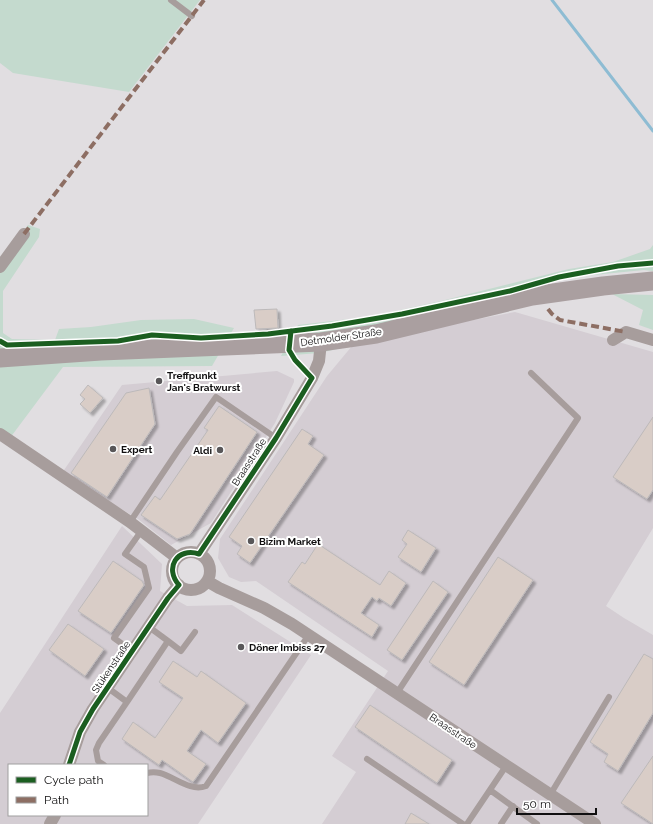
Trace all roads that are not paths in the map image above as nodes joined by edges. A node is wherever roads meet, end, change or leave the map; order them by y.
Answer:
1 (170, 0) edge
2 (192, 16) dead end
3 (24, 234) dead end
4 (0, 267) edge
5 (653, 281) edge
6 (613, 340) dead end
7 (653, 340) edge
8 (321, 342) junction
9 (0, 358) edge
10 (531, 373) dead end
11 (0, 434) edge
12 (276, 438) junction
13 (130, 522) junction
14 (142, 530) junction
15 (199, 554) junction
16 (177, 558) junction
17 (207, 580) junction
18 (179, 585) junction
19 (149, 627) junction
20 (195, 632) dead end
21 (308, 636) junction
22 (168, 642) junction
23 (132, 652) junction
24 (108, 688) junction
25 (396, 693) junction
26 (609, 697) dead end
27 (127, 702) junction
28 (367, 759) dead end
29 (70, 764) edge
30 (102, 764) edge
31 (506, 766) junction
32 (148, 772) edge
33 (490, 790) junction
34 (550, 795) junction
35 (513, 806) junction
36 (463, 824) edge
37 (467, 824) edge
38 (501, 824) edge
39 (537, 824) edge
40 (595, 824) edge

1 - 2 lane
3 - 4 street
5 - 8 main road, Detmolder Straße
6 - 7 street
8 - 9 main road, Detmolder Straße
8 - 12 street, Braasstraße
10 - 25 lane
11 - 13 street
12 - 13 lane
12 - 15 street, Braasstraße
13 - 14 street
14 - 16 street
14 - 23 lane
15 - 16 street
15 - 17 street
16 - 18 street
17 - 18 street
17 - 21 street, Braasstraße
18 - 19 street, Stükenstraße
19 - 22 lane
19 - 23 street, Stükenstraße
20 - 22 lane
21 - 25 street, Braasstraße
21 - 32 lane
22 - 27 lane
23 - 24 street, Stükenstraße
24 - 27 lane
24 - 29 street, Stükenstraße
25 - 31 street, Braasstraße
26 - 34 lane
27 - 30 lane
28 - 36 lane
31 - 33 lane
31 - 34 street, Braasstraße
33 - 35 lane
33 - 37 lane
34 - 40 street, Braasstraße
35 - 38 lane
35 - 39 lane

